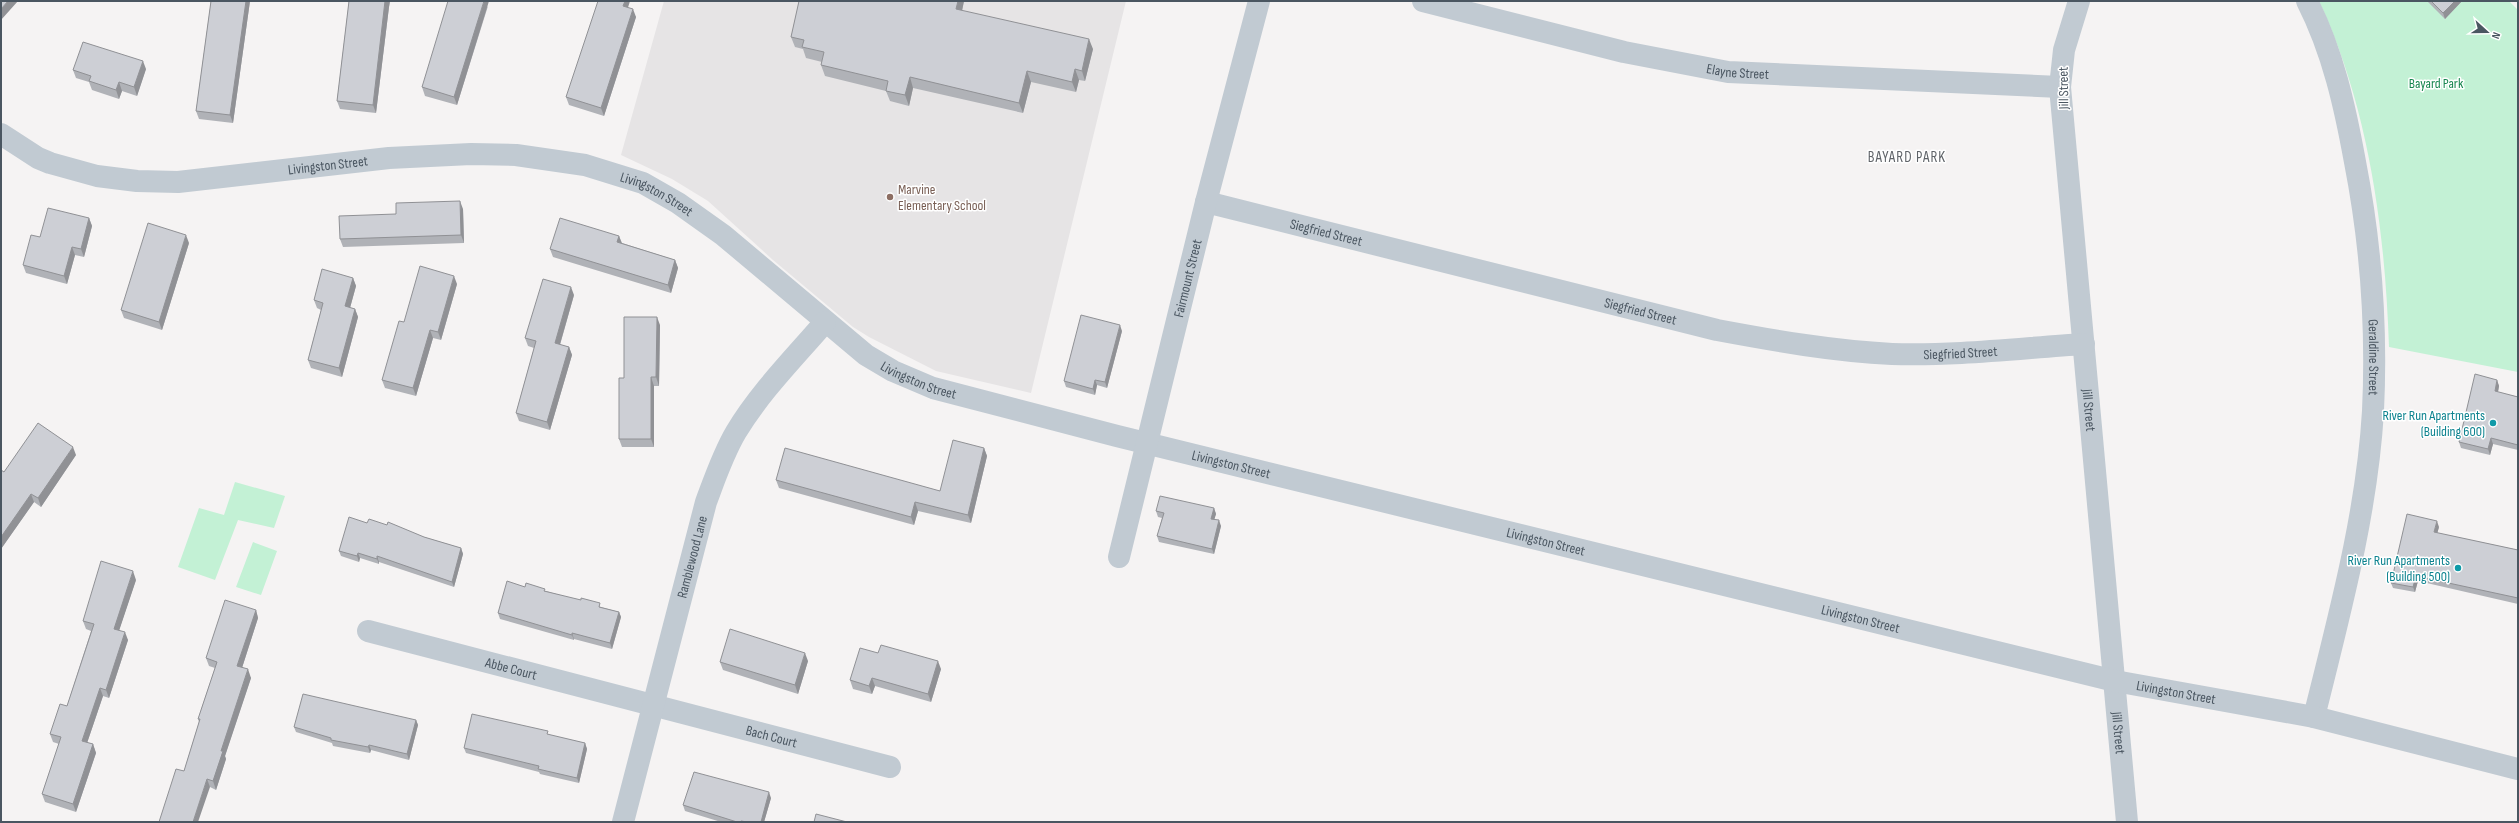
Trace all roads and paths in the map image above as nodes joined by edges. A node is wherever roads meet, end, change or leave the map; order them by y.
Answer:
1 (1259, 1) edge
2 (1423, 1) edge
3 (2079, 1) edge
4 (2307, 1) edge
5 (2060, 87) junction
6 (1, 134) edge
7 (1206, 202) junction
8 (825, 322) junction
9 (2084, 344) junction
10 (1147, 443) junction
11 (1119, 557) dead end
12 (368, 631) dead end
13 (2115, 681) junction
14 (654, 705) junction
15 (2314, 717) junction
16 (890, 767) dead end
17 (2518, 769) edge
18 (623, 822) edge
19 (2127, 822) edge

1 - 7 street, Fairmount Street
2 - 5 street, Elayne Street
3 - 5 street, Jill Street
4 - 15 street, Geraldine Street
5 - 9 street, Jill Street
6 - 8 street, Livingston Street
7 - 9 street, Siegfried Street
7 - 10 street, Fairmount Street
8 - 10 street, Livingston Street
8 - 14 street, Ramblewood Lane
9 - 13 street, Jill Street
10 - 11 street, Fairmount Street
10 - 13 street, Livingston Street
12 - 14 street, Abbe Court
13 - 15 street, Livingston Street
13 - 19 street, Jill Street
14 - 16 street, Bach Court
14 - 18 street, Ramblewood Lane
15 - 17 street, Livingston Street

